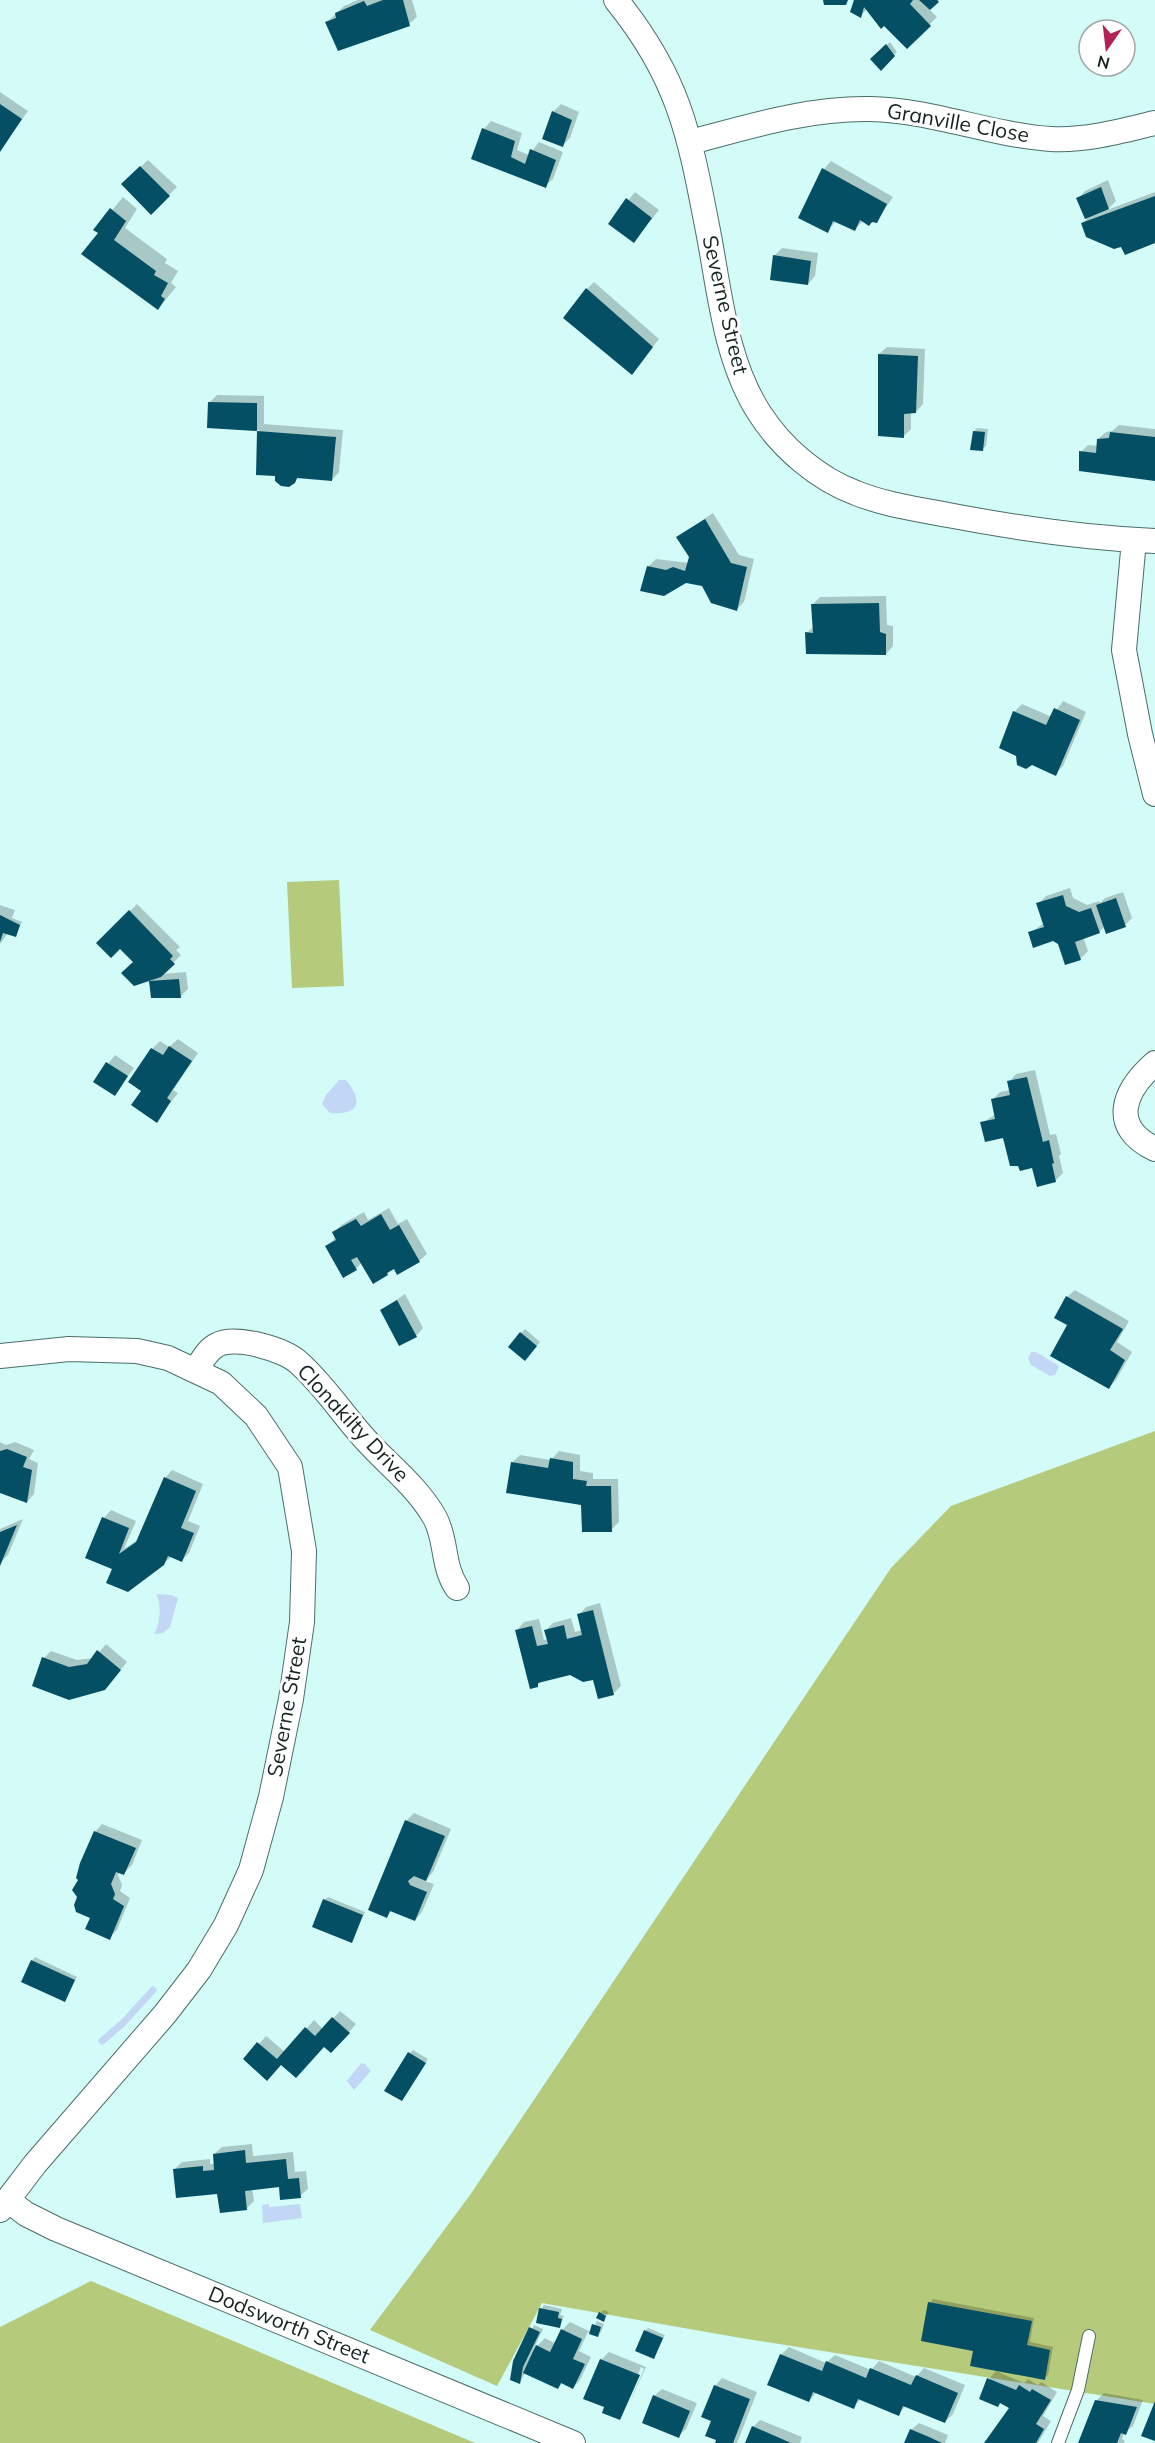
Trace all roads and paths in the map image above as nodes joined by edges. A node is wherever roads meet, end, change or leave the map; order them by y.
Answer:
1 (616, 0) edge
2 (1155, 123) edge
3 (691, 142) junction
4 (1145, 540) edge
5 (1155, 794) edge
6 (1155, 1063) edge
7 (1155, 1149) edge
8 (0, 1356) edge
9 (196, 1370) junction
10 (457, 1588) dead end
11 (4, 2206) edge
12 (1089, 2337) dead end
13 (573, 2443) edge
14 (1058, 2443) edge

1 - 3 street, Severne Street
2 - 3 street, Granville Close
3 - 4 street, Severne Street
4 - 5 street
6 - 7 street
8 - 9 street, Severne Street
9 - 10 street, Clonakilty Drive
9 - 11 street, Severne Street
11 - 13 street, Dodsworth Street
12 - 14 lane

